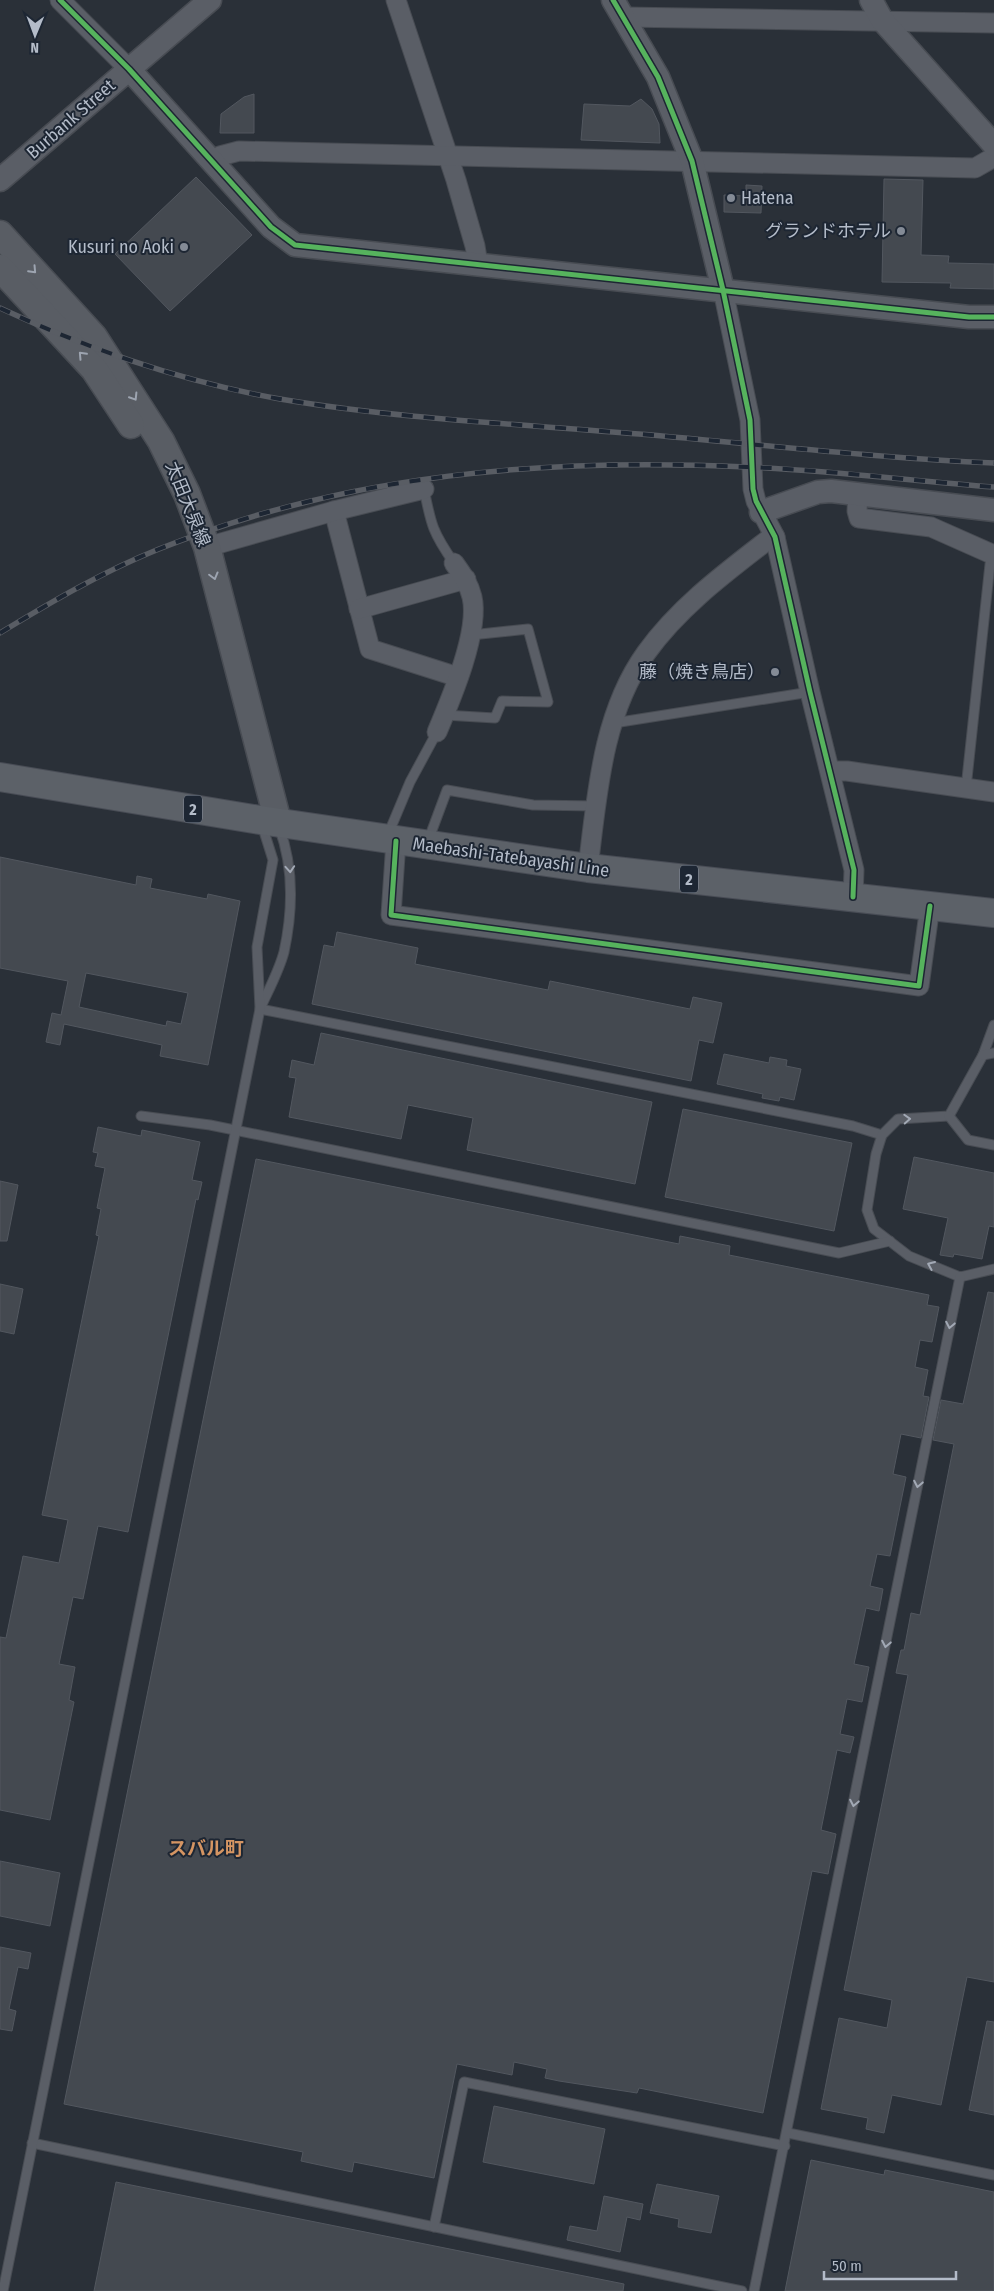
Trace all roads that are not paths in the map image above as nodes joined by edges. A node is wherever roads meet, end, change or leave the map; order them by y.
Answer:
1 (60, 0) edge
2 (210, 0) edge
3 (396, 0) edge
4 (871, 0) edge
5 (618, 8) edge
6 (882, 20) junction
7 (994, 23) edge
8 (129, 69) junction
9 (994, 146) edge
10 (446, 154) junction
11 (994, 157) edge
12 (692, 160) junction
13 (212, 162) junction
14 (0, 180) edge
15 (0, 234) edge
16 (478, 264) junction
17 (0, 268) edge
18 (723, 290) junction
19 (994, 316) edge
20 (424, 489) joint
21 (858, 493) junction
22 (994, 510) edge
23 (334, 511) junction
24 (762, 512) junction
25 (775, 537) junction
26 (206, 548) junction
27 (994, 554) edge
28 (454, 563) joint
29 (466, 579) junction
30 (359, 609) junction
31 (471, 635) junction
32 (458, 677) junction
33 (810, 692) junction
34 (441, 723) junction
35 (614, 723) junction
36 (831, 771) junction
37 (0, 777) edge
38 (966, 788) junction
39 (994, 792) edge
40 (596, 806) junction
41 (269, 821) junction
42 (391, 840) junction
43 (426, 845) junction
44 (588, 868) junction
45 (853, 897) junction
46 (930, 906) junction
47 (994, 913) edge
48 (260, 1009) junction
49 (994, 1025) edge
50 (994, 1053) edge
51 (983, 1055) junction
52 (141, 1116) dead end
53 (949, 1116) junction
54 (235, 1131) junction
55 (882, 1135) junction
56 (994, 1145) edge
57 (890, 1241) junction
58 (994, 1269) edge
59 (960, 1277) junction
60 (788, 2133) junction
61 (32, 2143) junction
62 (785, 2146) junction
63 (994, 2175) edge
64 (434, 2227) junction
65 (3, 2291) edge
66 (742, 2291) edge
67 (754, 2291) edge

1 - 8 street
2 - 8 street, Burbank Street
3 - 10 street
4 - 6 street
5 - 6 street
5 - 12 street
6 - 7 street
6 - 9 street
8 - 13 street
8 - 14 street, Burbank Street
10 - 12 street
10 - 13 street
10 - 16 street
11 - 12 street
12 - 18 street
13 - 16 street
15 -> 26 main road, 太田大泉線
16 - 18 street
41 -> 17 main road, 太田大泉線
18 - 19 street
18 - 24 street
20 - 23 street
20 - 28 lane
21 - 22 street
21 - 24 street
21 - 27 street
23 - 26 street
23 - 30 street
24 - 25 street
25 - 33 street
25 - 35 street
26 -> 41 main road, 太田大泉線
27 - 38 lane
28 - 29 street
29 - 30 street
29 - 31 street
30 - 32 street
31 - 32 street
31 - 34 lane
32 - 34 street
33 - 35 lane
33 - 36 street
34 - 42 lane
35 - 40 street
36 - 38 street
36 - 45 street
37 - 41 main road, Maebashi-Tatebayashi Line / 2
38 - 39 street
40 - 43 lane
40 - 44 street
41 - 42 main road, Maebashi-Tatebayashi Line / 2
41 - 48 lane
41 -> 48 lane
42 - 43 main road, Maebashi-Tatebayashi Line / 2
42 - 46 street
43 - 44 main road, Maebashi-Tatebayashi Line / 2
44 - 45 main road, Maebashi-Tatebayashi Line / 2
45 - 46 main road, Maebashi-Tatebayashi Line / 2
46 - 47 main road, Maebashi-Tatebayashi Line / 2
48 - 54 lane
48 - 55 lane
49 - 51 lane
50 - 51 lane
51 - 53 lane
52 - 54 lane
55 -> 53 lane
53 - 56 lane
54 - 57 lane
54 - 61 lane
55 - 57 lane
59 -> 57 lane
58 - 59 lane
59 -> 60 lane
60 - 62 lane
60 - 63 lane
61 - 64 lane
61 - 65 lane
62 - 64 lane
62 - 67 lane
64 - 66 lane

